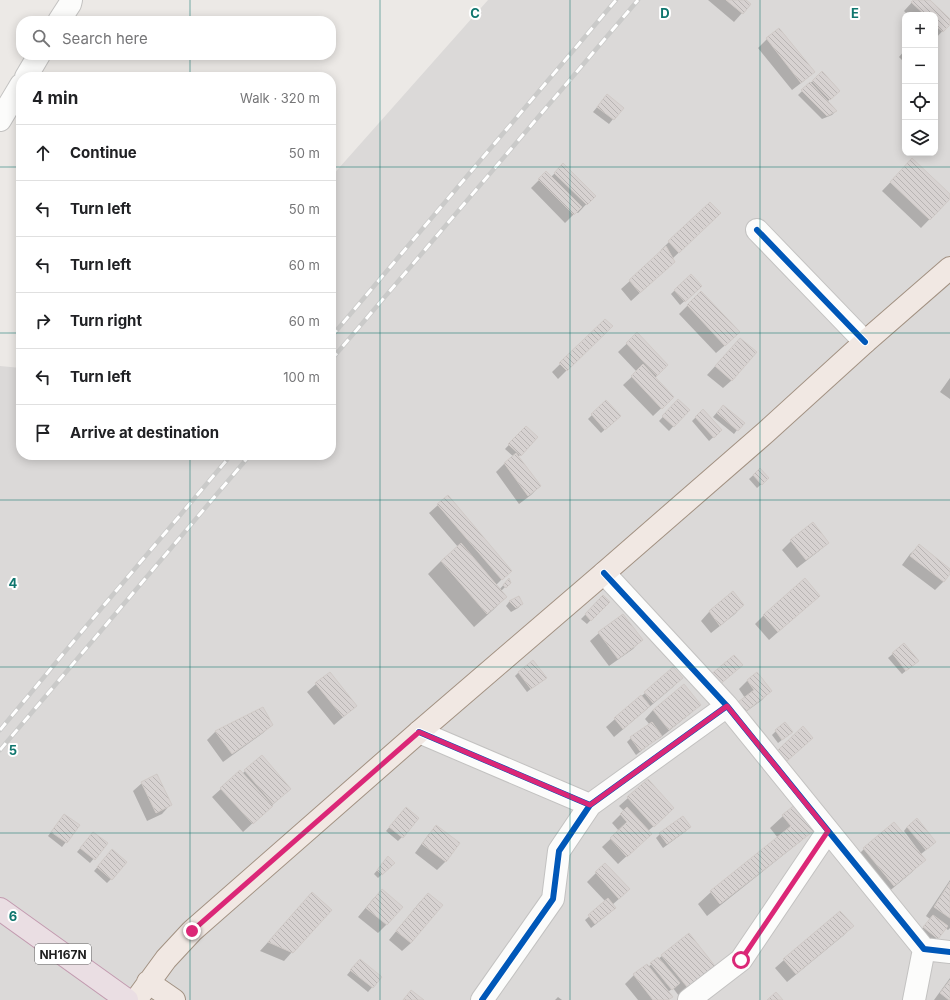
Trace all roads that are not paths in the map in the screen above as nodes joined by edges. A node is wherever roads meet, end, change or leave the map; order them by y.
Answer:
1 (36, 60) edge
2 (29, 72) edge
3 (16, 93) edge
4 (0, 120) edge
5 (757, 230) dead end
6 (950, 268) edge
7 (865, 342) junction
8 (604, 572) junction
9 (727, 706) junction
10 (419, 732) junction
11 (590, 805) junction
12 (828, 831) junction
13 (0, 909) edge
14 (924, 949) junction
15 (950, 952) edge
16 (148, 982) junction
17 (127, 1000) edge
18 (136, 1000) edge
19 (174, 1000) edge
20 (482, 1000) edge
21 (689, 1000) edge
22 (914, 1000) edge

1 - 2 street
3 - 4 street
5 - 7 street
6 - 7 main road
7 - 8 main road
8 - 9 street
8 - 10 main road
9 - 11 street
9 - 12 street
10 - 11 street
10 - 16 main road
11 - 20 street
12 - 14 street
12 - 21 street
13 - 17 highway, NH167N
14 - 15 street
14 - 22 street
16 - 18 main road
16 - 19 main road

